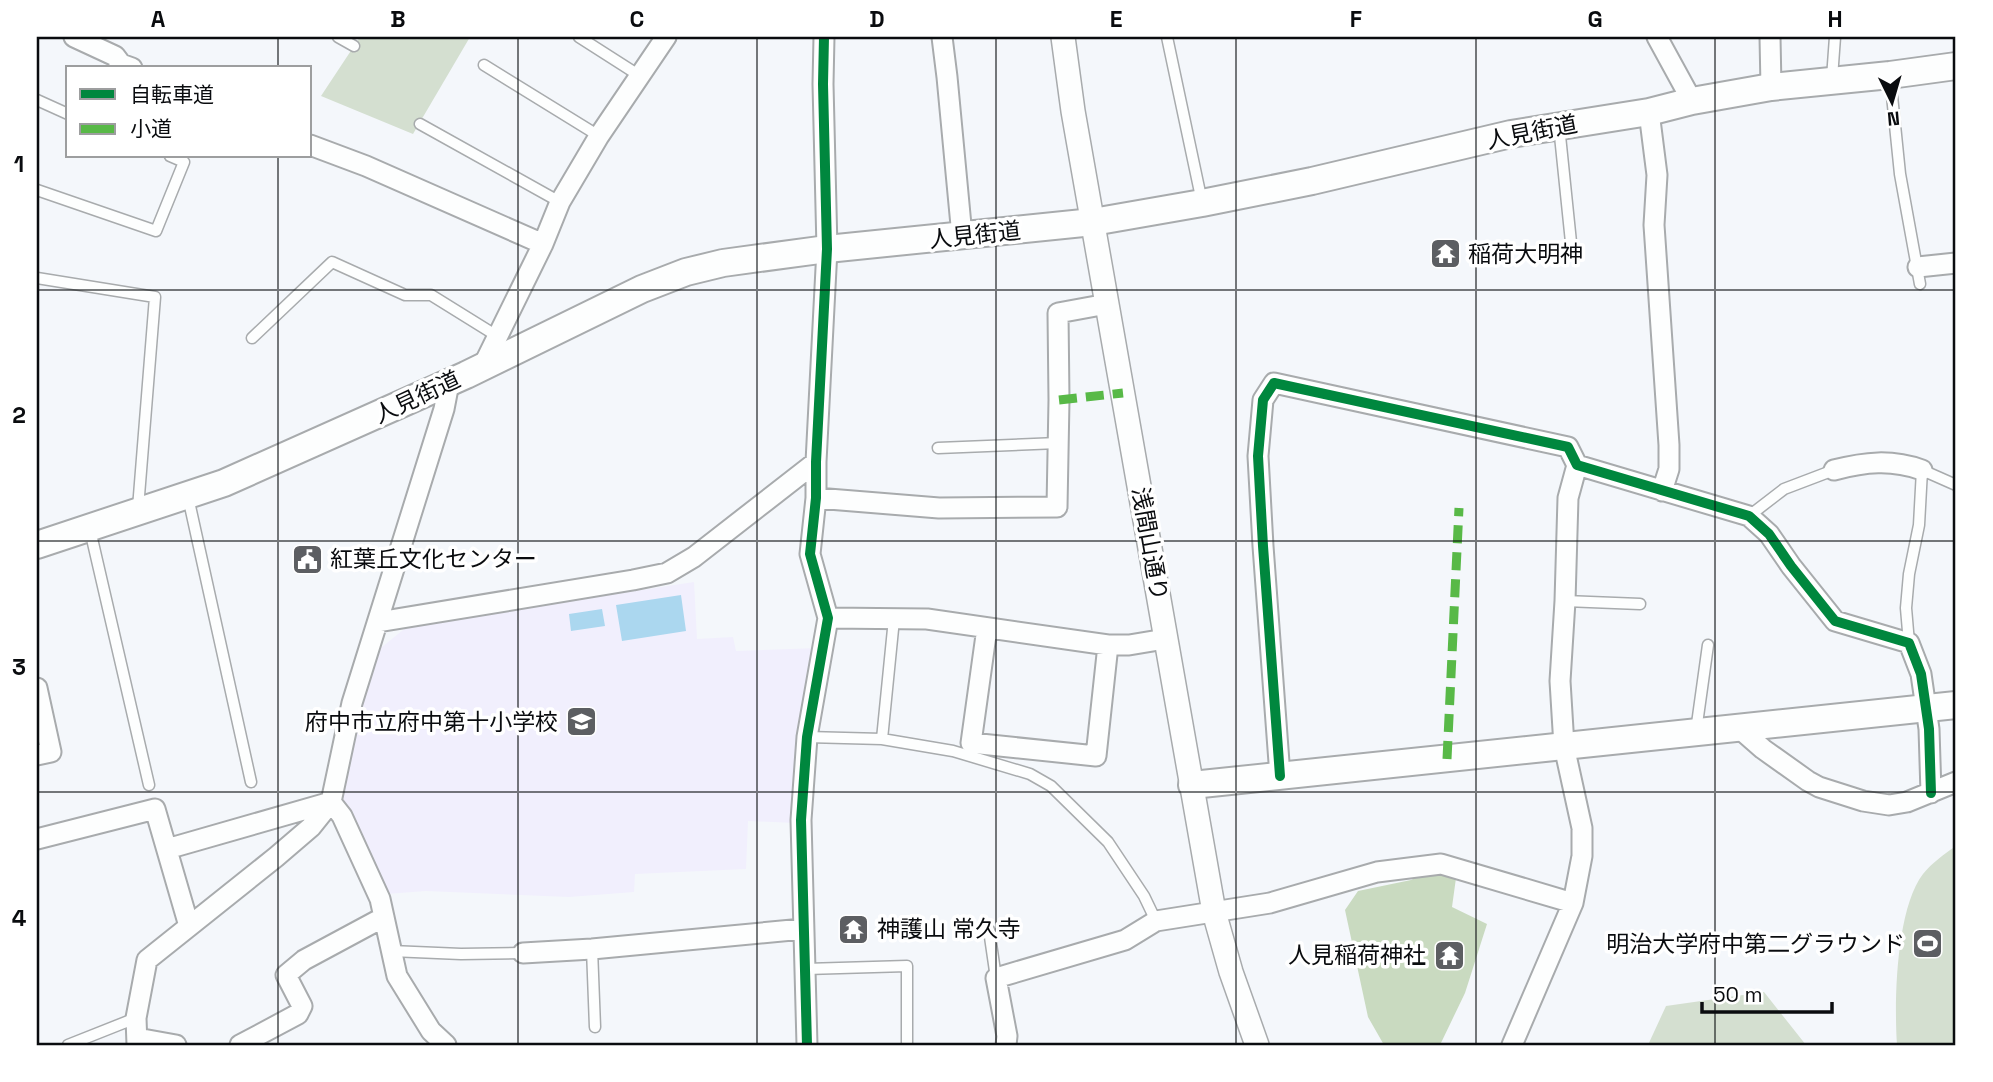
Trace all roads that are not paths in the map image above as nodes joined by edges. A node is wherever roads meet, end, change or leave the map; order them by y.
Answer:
1 (74, 37) edge
2 (338, 37) edge
3 (579, 37) edge
4 (666, 37) edge
5 (824, 37) edge
6 (942, 37) edge
7 (1063, 37) edge
8 (1167, 37) edge
9 (1657, 37) edge
10 (1770, 37) edge
11 (1835, 37) edge
12 (354, 46) dead end
13 (485, 65) dead end
14 (123, 66) edge
15 (1956, 66) edge
16 (1890, 75) junction
17 (640, 76) junction
18 (1832, 81) junction
19 (1771, 87) junction
20 (37, 100) edge
21 (1692, 101) junction
22 (1649, 112) junction
23 (66, 113) edge
24 (420, 124) dead end
25 (1559, 126) junction
26 (599, 136) junction
27 (312, 146) edge
28 (175, 158) edge
29 (37, 190) edge
30 (560, 202) junction
31 (1202, 203) junction
32 (1093, 222) junction
33 (962, 236) junction
34 (543, 244) junction
35 (827, 249) junction
36 (1572, 252) dead end
37 (1956, 263) edge
38 (1919, 275) joint
39 (37, 278) edge
40 (1107, 304) junction
41 (497, 336) junction
42 (252, 338) dead end
43 (483, 366) junction
44 (449, 383) junction
45 (1058, 443) junction
46 (938, 448) dead end
47 (816, 462) junction
48 (1577, 466) junction
49 (1833, 470) joint
50 (1922, 470) junction
51 (1956, 485) edge
52 (1662, 491) junction
53 (187, 496) junction
54 (816, 498) junction
55 (137, 512) junction
56 (1749, 516) junction
57 (90, 528) junction
58 (37, 545) edge
59 (1565, 601) junction
60 (1640, 604) dead end
61 (828, 618) junction
62 (894, 619) junction
63 (378, 622) junction
64 (988, 628) junction
65 (1165, 639) junction
66 (1909, 643) junction
67 (1108, 645) junction
68 (1708, 645) dead end
69 (37, 688) edge
70 (1956, 705) edge
71 (1926, 708) junction
72 (1739, 728) junction
73 (1696, 732) junction
74 (807, 737) junction
75 (882, 739) junction
76 (1564, 746) junction
77 (37, 755) edge
78 (1280, 776) junction
79 (251, 782) dead end
80 (1956, 782) edge
81 (149, 785) dead end
82 (1192, 785) junction
83 (1931, 793) junction
84 (331, 802) junction
85 (37, 839) edge
86 (167, 849) junction
87 (1573, 903) junction
88 (1214, 912) junction
89 (384, 916) junction
90 (1156, 921) junction
91 (188, 926) junction
92 (803, 929) junction
93 (989, 930) dead end
94 (592, 949) junction
95 (391, 951) junction
96 (523, 953) joint
97 (806, 969) junction
98 (996, 978) junction
99 (136, 1018) junction
100 (595, 1027) dead end
101 (137, 1042) edge
102 (250, 1043) edge
103 (68, 1045) edge
104 (176, 1045) edge
105 (446, 1045) edge
106 (807, 1045) edge
107 (907, 1045) edge
108 (1006, 1045) edge
109 (1257, 1045) edge
110 (1512, 1045) edge

1 - 14 street
2 - 12 lane
3 - 17 lane
4 - 17 street
5 - 35 street
6 - 33 street
7 - 32 street, 浅間山通り
8 - 31 lane
9 - 21 street
10 - 19 street
11 - 18 lane
13 - 26 lane
15 - 16 main road, 人見街道
16 - 18 main road, 人見街道
16 - 38 lane
17 - 26 street
18 - 19 main road, 人見街道
19 - 21 main road, 人見街道
20 - 23 lane
21 - 22 main road, 人見街道
22 - 25 main road, 人見街道
22 - 52 street
24 - 30 lane
25 - 31 main road, 人見街道
25 - 36 lane
26 - 30 street
27 - 34 street
28 - 29 lane
30 - 34 street
31 - 32 main road, 人見街道
32 - 33 main road, 人見街道
32 - 40 street, 浅間山通り
33 - 35 main road, 人見街道
34 - 41 street
35 - 43 main road, 人見街道
35 - 47 street
37 - 38 street
39 - 55 lane
40 - 45 street
40 - 65 street, 浅間山通り
41 - 42 lane
41 - 43 street
43 - 44 main road, 人見街道
44 - 53 main road, 人見街道
44 - 63 street
45 - 46 lane
45 - 54 street
47 - 54 street
47 - 63 street
48 - 52 street
48 - 59 street
48 - 78 street
49 - 50 street
49 - 56 lane
50 - 51 lane
50 - 66 lane
52 - 56 street
53 - 55 main road, 人見街道
53 - 79 lane
54 - 61 street
55 - 57 main road, 人見街道
56 - 66 street
57 - 58 main road, 人見街道
57 - 81 lane
59 - 60 lane
59 - 76 street
61 - 62 street
61 - 74 street
62 - 64 street
62 - 75 lane
63 - 84 street
64 - 67 street
64 - 67 street
65 - 67 street
65 - 82 street, 浅間山通り
66 - 71 street
68 - 73 lane
69 - 77 street
70 - 71 main road
71 - 72 main road
71 - 83 street
72 - 73 main road
72 - 83 street
73 - 76 main road
74 - 75 lane
74 - 92 street
75 - 90 lane
76 - 78 main road
76 - 87 street
78 - 82 main road
80 - 83 street
82 - 88 street, 浅間山通り
84 - 86 street
84 - 89 street
84 - 91 street
85 - 86 street
86 - 91 street
87 - 88 street
87 - 110 street
88 - 90 street
88 - 109 street, 浅間山通り
89 - 95 street
89 - 102 street
90 - 98 street
91 - 99 street
92 - 94 street
92 - 97 street
93 - 98 lane
94 - 96 street
94 - 100 lane
95 - 96 lane
95 - 105 street
97 - 106 street
97 - 107 lane
98 - 108 street
99 - 101 street
99 - 103 lane
101 - 104 street

